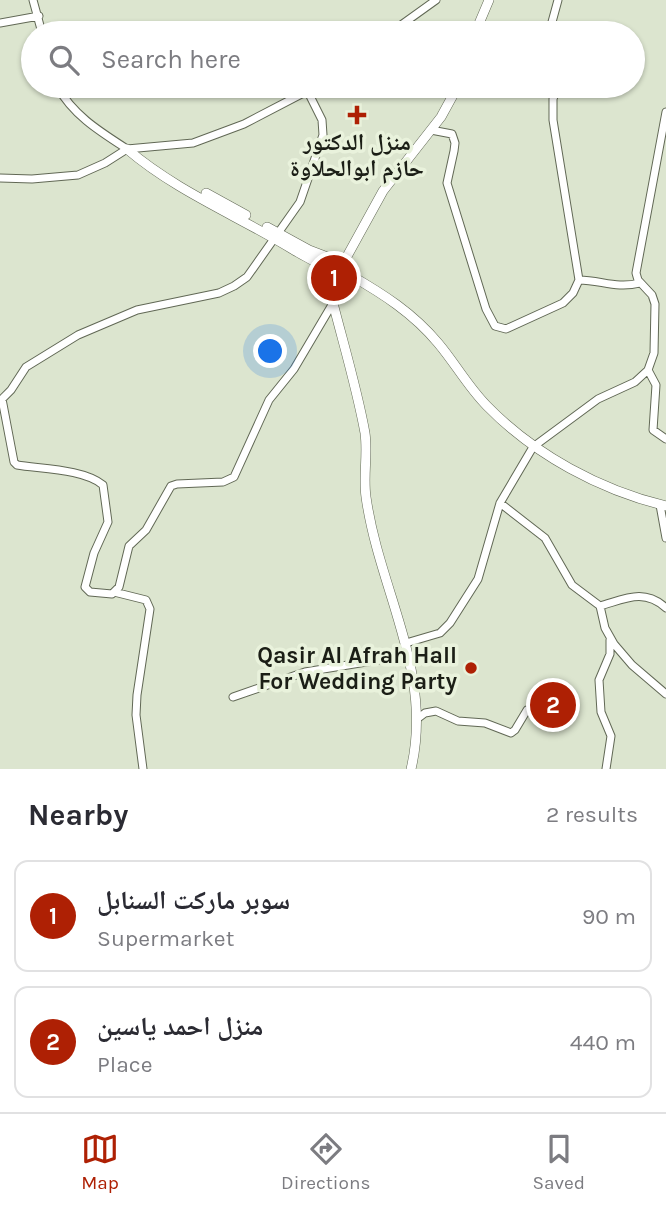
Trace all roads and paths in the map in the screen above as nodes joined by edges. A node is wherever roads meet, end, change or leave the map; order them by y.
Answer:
1 (45, 0) edge
2 (436, 0) edge
3 (489, 0) edge
4 (558, 0) edge
5 (36, 8) edge
6 (407, 21) edge
7 (480, 21) edge
8 (552, 21) edge
9 (0, 23) edge
10 (66, 98) edge
11 (295, 98) edge
12 (310, 98) edge
13 (452, 98) edge
14 (553, 98) edge
15 (666, 112) edge
16 (431, 130) junction
17 (127, 149) junction
18 (0, 178) edge
19 (276, 235) junction
20 (342, 260) junction
21 (350, 275) junction
22 (336, 276) junction
23 (579, 280) junction
24 (640, 283) junction
25 (333, 303) junction
26 (648, 370) junction
27 (1, 400) edge
28 (666, 439) edge
29 (533, 447) junction
30 (500, 503) junction
31 (663, 505) edge
32 (666, 538) edge
33 (114, 592) junction
34 (600, 606) junction
35 (666, 608) edge
36 (610, 636) junction
37 (406, 643) junction
38 (409, 655) junction
39 (666, 694) edge
40 (233, 697) dead end
41 (555, 709) dead end
42 (416, 719) junction
43 (143, 769) edge
44 (411, 769) edge
45 (606, 769) edge

1 - 5 street
2 - 6 street
3 - 7 street
4 - 8 street
5 - 9 street
10 - 17 street
11 - 17 street
12 - 19 street
13 - 16 street
14 - 23 street
15 - 24 street
16 - 20 street
16 - 23 street
17 - 18 street
17 - 19 street
19 - 20 street
19 - 22 street
19 - 27 street
20 - 21 street
20 - 22 street
21 - 22 street
21 - 29 street
22 - 25 street
23 - 24 street
24 - 26 street
25 - 33 street
25 - 37 street
26 - 28 street
26 - 29 street
27 - 33 street
29 - 30 street
29 - 31 street
30 - 34 street
30 - 37 street
31 - 32 street
33 - 43 street
34 - 35 street
34 - 36 street
36 - 39 street
36 - 45 street
37 - 38 street
38 - 40 street
38 - 42 street
41 - 42 street
42 - 44 street

